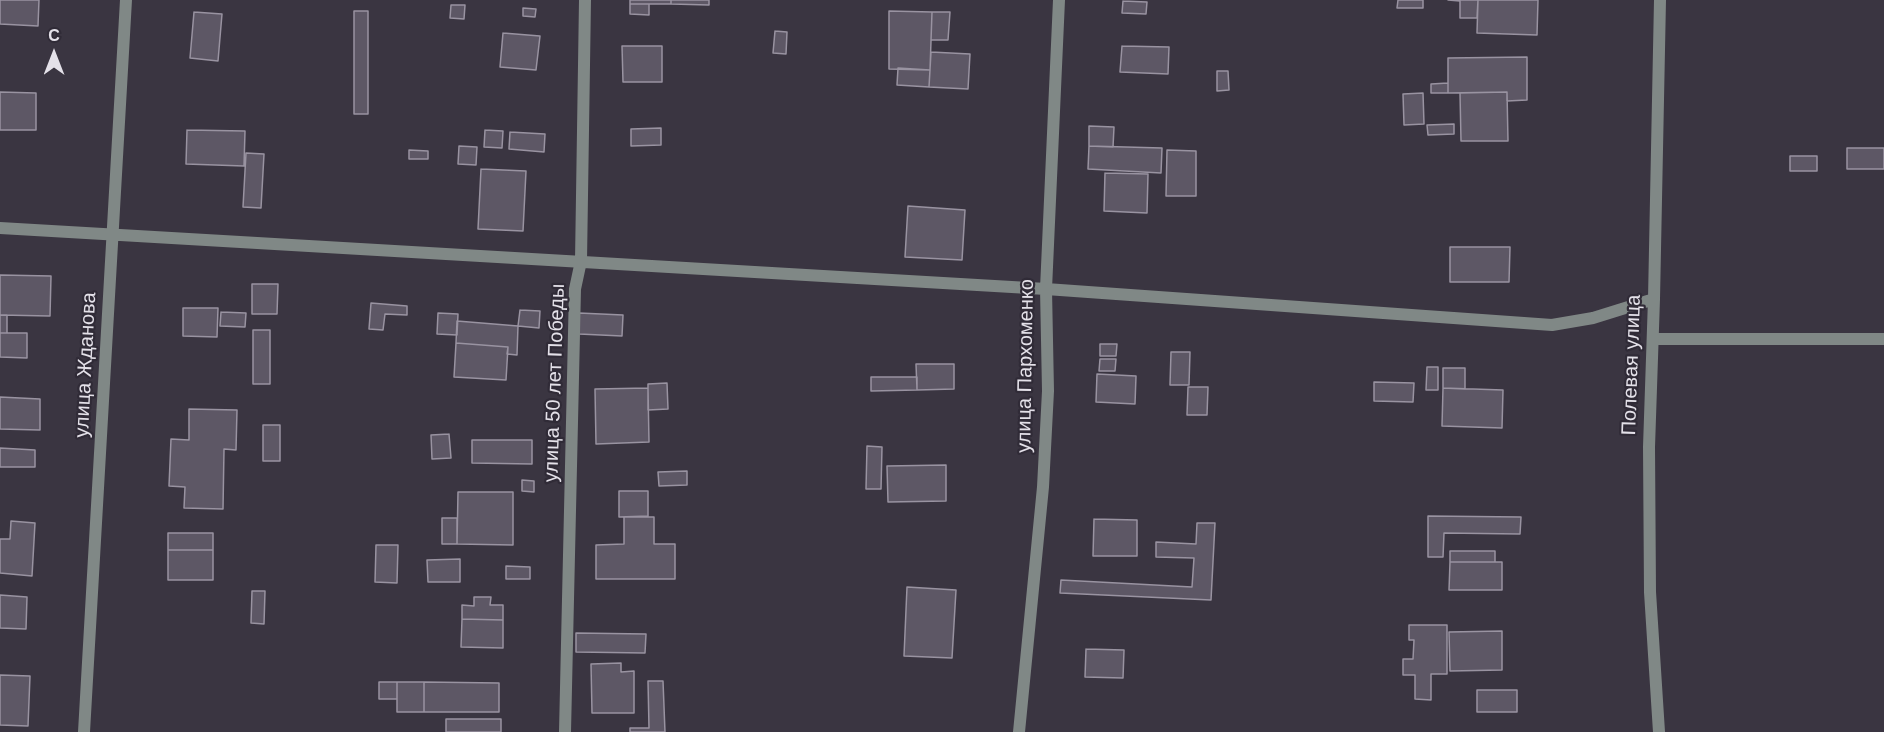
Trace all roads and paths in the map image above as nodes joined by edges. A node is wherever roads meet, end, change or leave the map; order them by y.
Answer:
1 (126, 0) edge
2 (585, 0) edge
3 (1059, 0) edge
4 (1659, 0) edge
5 (0, 228) edge
6 (113, 234) junction
7 (581, 261) junction
8 (1046, 289) junction
9 (1654, 299) junction
10 (1653, 339) junction
11 (1884, 339) edge
12 (84, 732) edge
13 (565, 732) edge
14 (1019, 732) edge
15 (1659, 732) edge

1 - 6 street, улица Жданова
2 - 7 street, улица 50 лет Победы
3 - 8 street, улица Пархоменко
4 - 9 street, Полевая улица
5 - 6 street
6 - 7 street
6 - 12 street, улица Жданова
7 - 8 street
7 - 13 street, улица 50 лет Победы
8 - 9 street
8 - 14 street, улица Пархоменко
9 - 10 street, Полевая улица
10 - 11 street
10 - 15 street, Полевая улица

